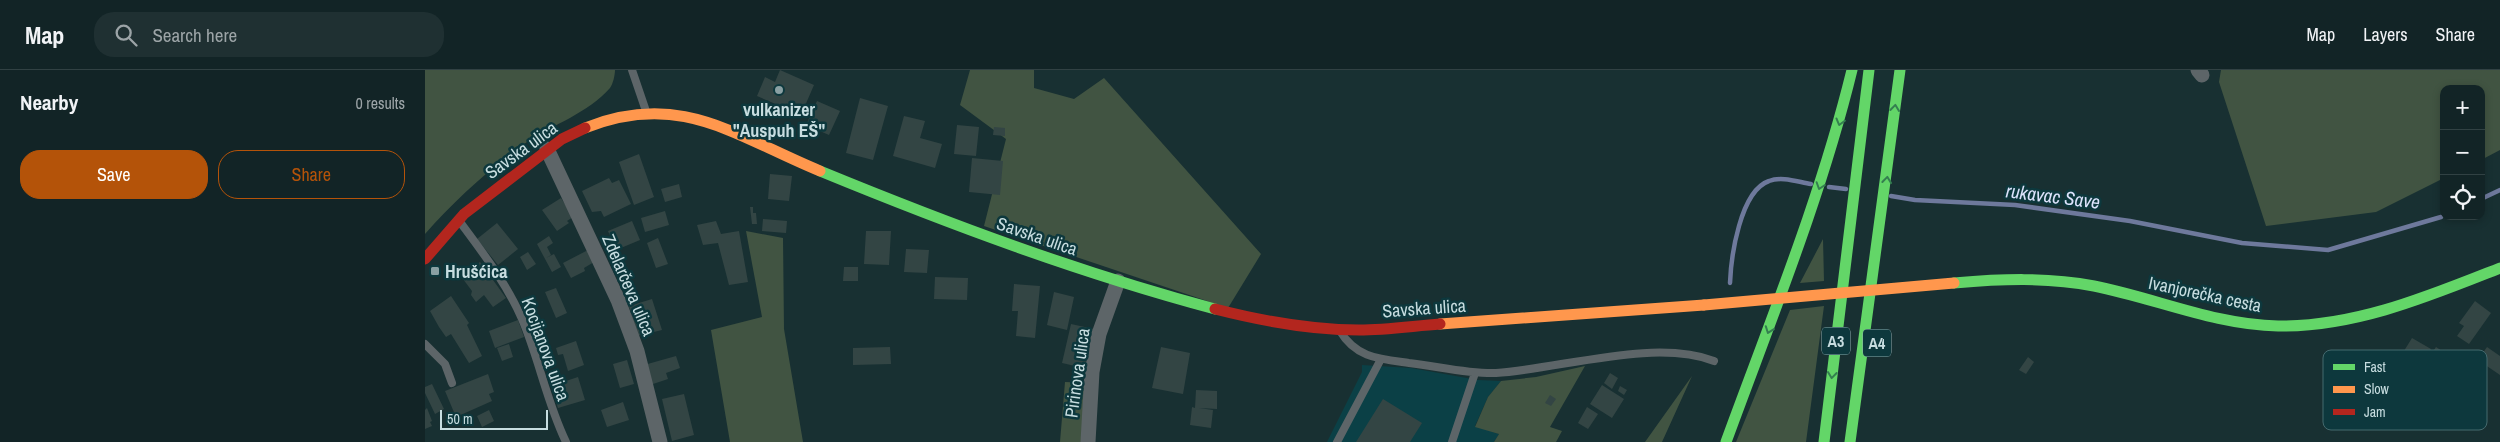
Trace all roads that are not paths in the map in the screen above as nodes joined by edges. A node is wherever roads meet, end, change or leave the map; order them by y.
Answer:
1 (632, 70) edge
2 (1852, 70) edge
3 (1869, 70) edge
4 (1900, 70) edge
5 (646, 113) junction
6 (547, 149) junction
7 (458, 221) junction
8 (1883, 243) junction
9 (425, 259) edge
10 (2500, 268) edge
11 (1118, 281) junction
12 (1882, 302) dead end
13 (1703, 305) joint
14 (1339, 330) junction
15 (425, 344) edge
16 (1381, 359) junction
17 (1714, 361) dead end
18 (1475, 373) junction
19 (452, 383) dead end
20 (566, 442) edge
21 (660, 442) edge
22 (1088, 442) edge
23 (1337, 442) edge
24 (1452, 442) edge
25 (1726, 442) edge
26 (1824, 442) edge
27 (1851, 442) edge

1 - 5 lane
2 -> 25 main road
3 -> 26 main road, A3
8 -> 4 main road, A3
5 - 6 main road, Savska ulica
5 - 11 main road, Savska ulica
6 - 7 main road, Savska ulica
6 - 21 street, Zdelarčeva ulica
7 - 9 main road, Savska ulica
7 - 20 lane, Kocijanova ulica
8 - 12 main road
8 - 27 main road, A3
10 - 13 main road, Ivanjorečka cesta, bridge
11 - 14 main road, Savska ulica
11 - 22 street, Pirinova ulica
13 - 14 main road, Savska ulica
14 - 16 lane
15 - 19 lane
16 - 18 lane
16 - 23 lane
17 - 18 lane
18 - 24 lane

